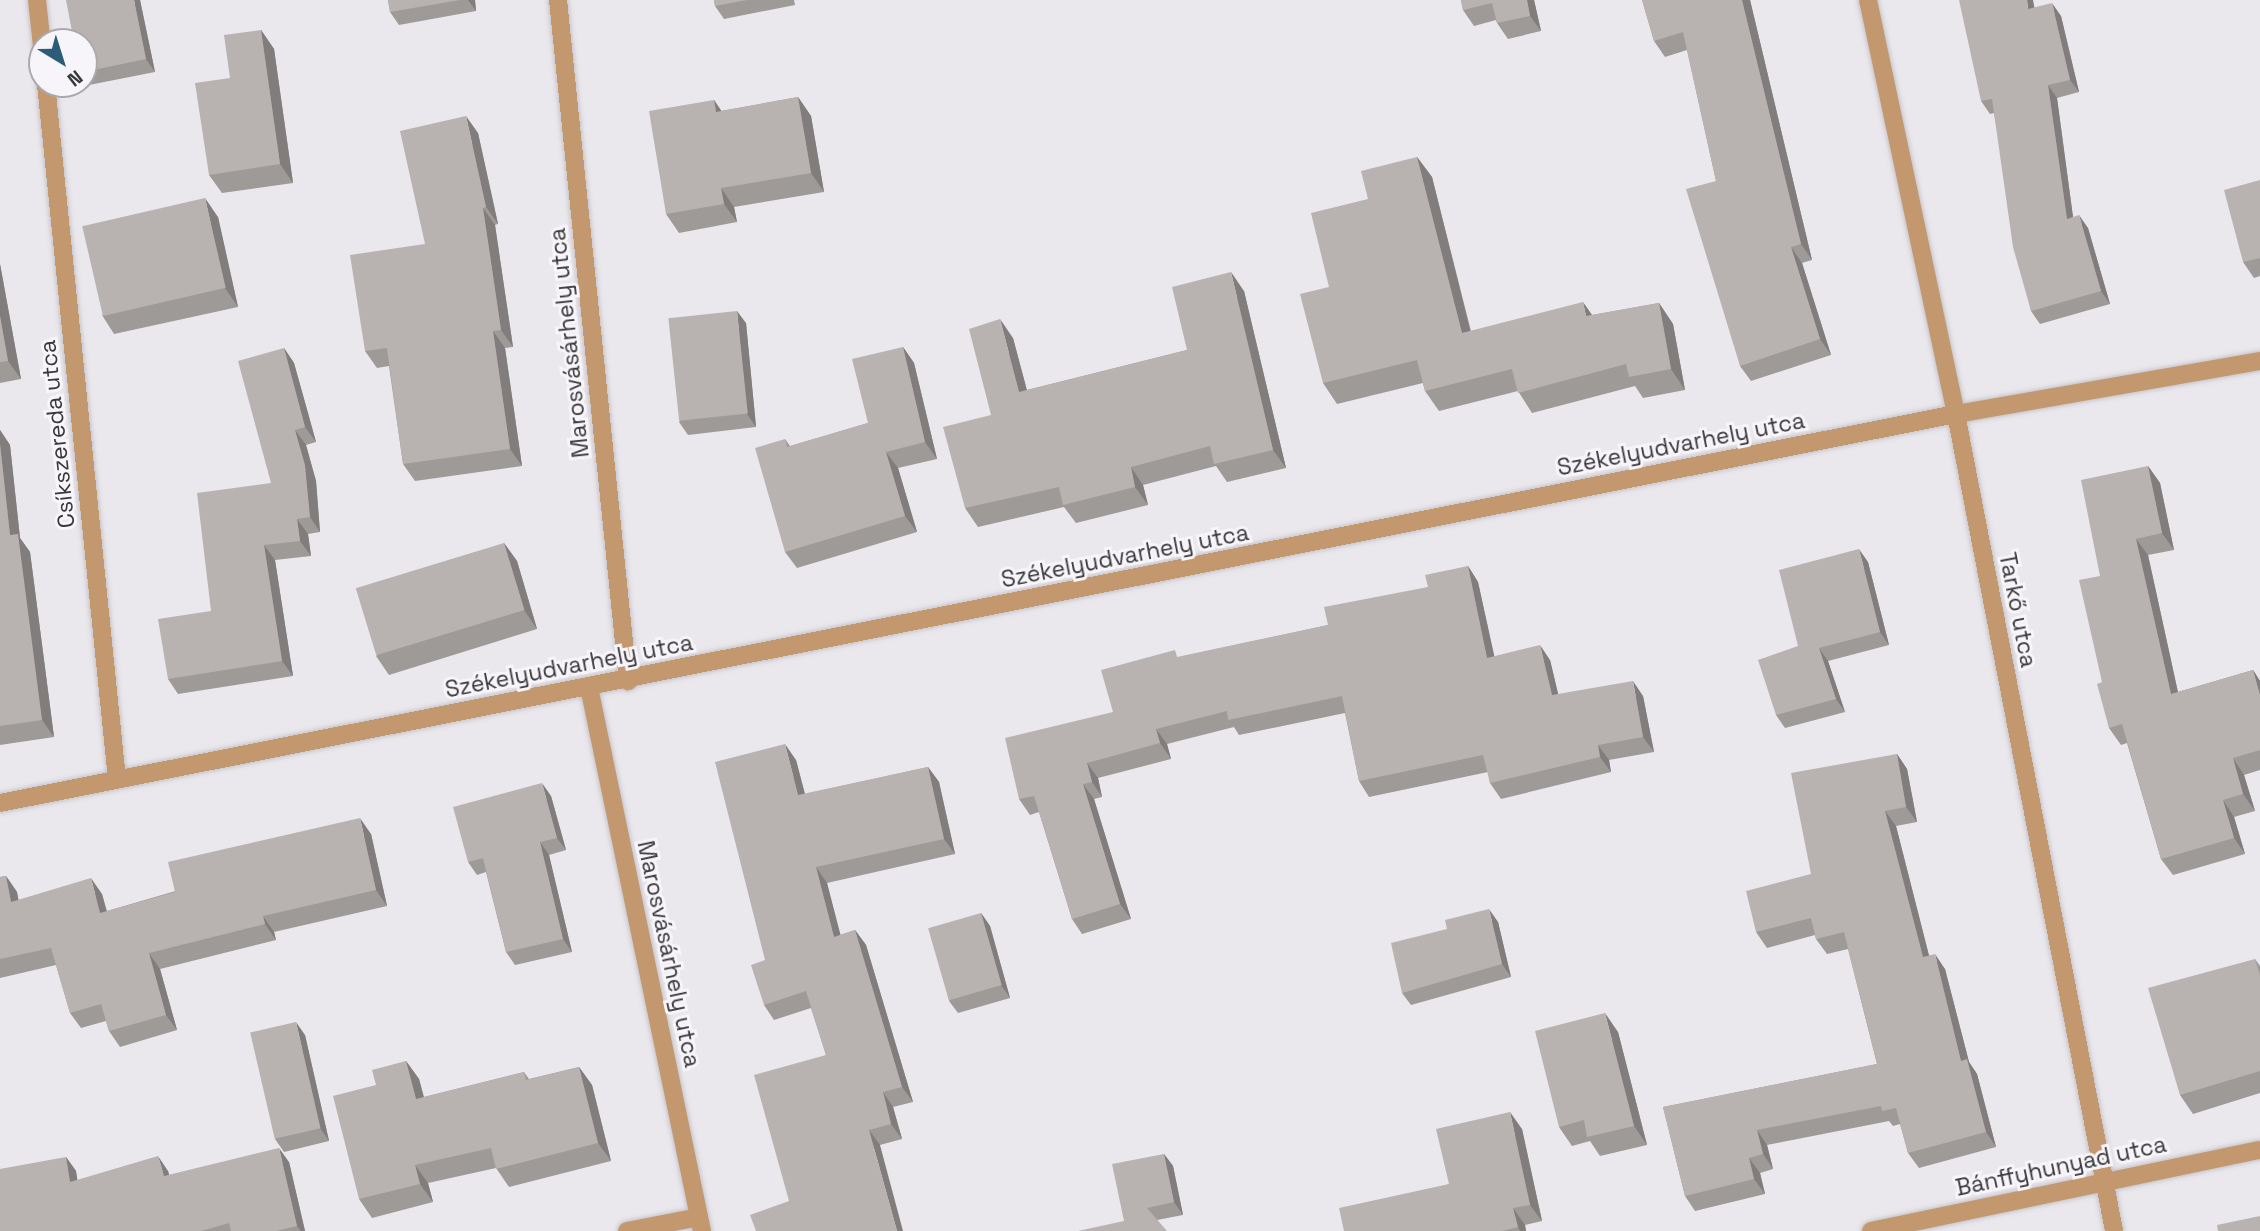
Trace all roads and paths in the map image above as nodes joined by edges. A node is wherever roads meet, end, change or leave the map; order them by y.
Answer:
1 (37, 0) edge
2 (558, 0) edge
3 (1868, 0) edge
4 (40, 28) edge
5 (47, 98) edge
6 (2260, 361) edge
7 (1956, 414) junction
8 (628, 681) junction
9 (589, 687) junction
10 (117, 779) junction
11 (0, 803) edge
12 (2260, 1150) edge
13 (2104, 1182) junction
14 (701, 1224) edge
15 (627, 1231) edge
16 (1871, 1231) edge
17 (2114, 1231) edge

1 - 4 street
2 - 8 street, Marosvásárhely utca
3 - 7 street, Tarkő utca
5 - 10 street, Csíkszereda utca
6 - 7 street, Székelyudvarhely utca
7 - 8 street, Székelyudvarhely utca
7 - 13 street, Tarkő utca
8 - 9 street, Székelyudvarhely utca
9 - 10 street, Székelyudvarhely utca
9 - 14 street, Marosvásárhely utca
10 - 11 street, Székelyudvarhely utca
12 - 13 street, Bánffyhunyad utca
13 - 16 street, Bánffyhunyad utca
13 - 17 street, Tarkő utca
14 - 15 street

